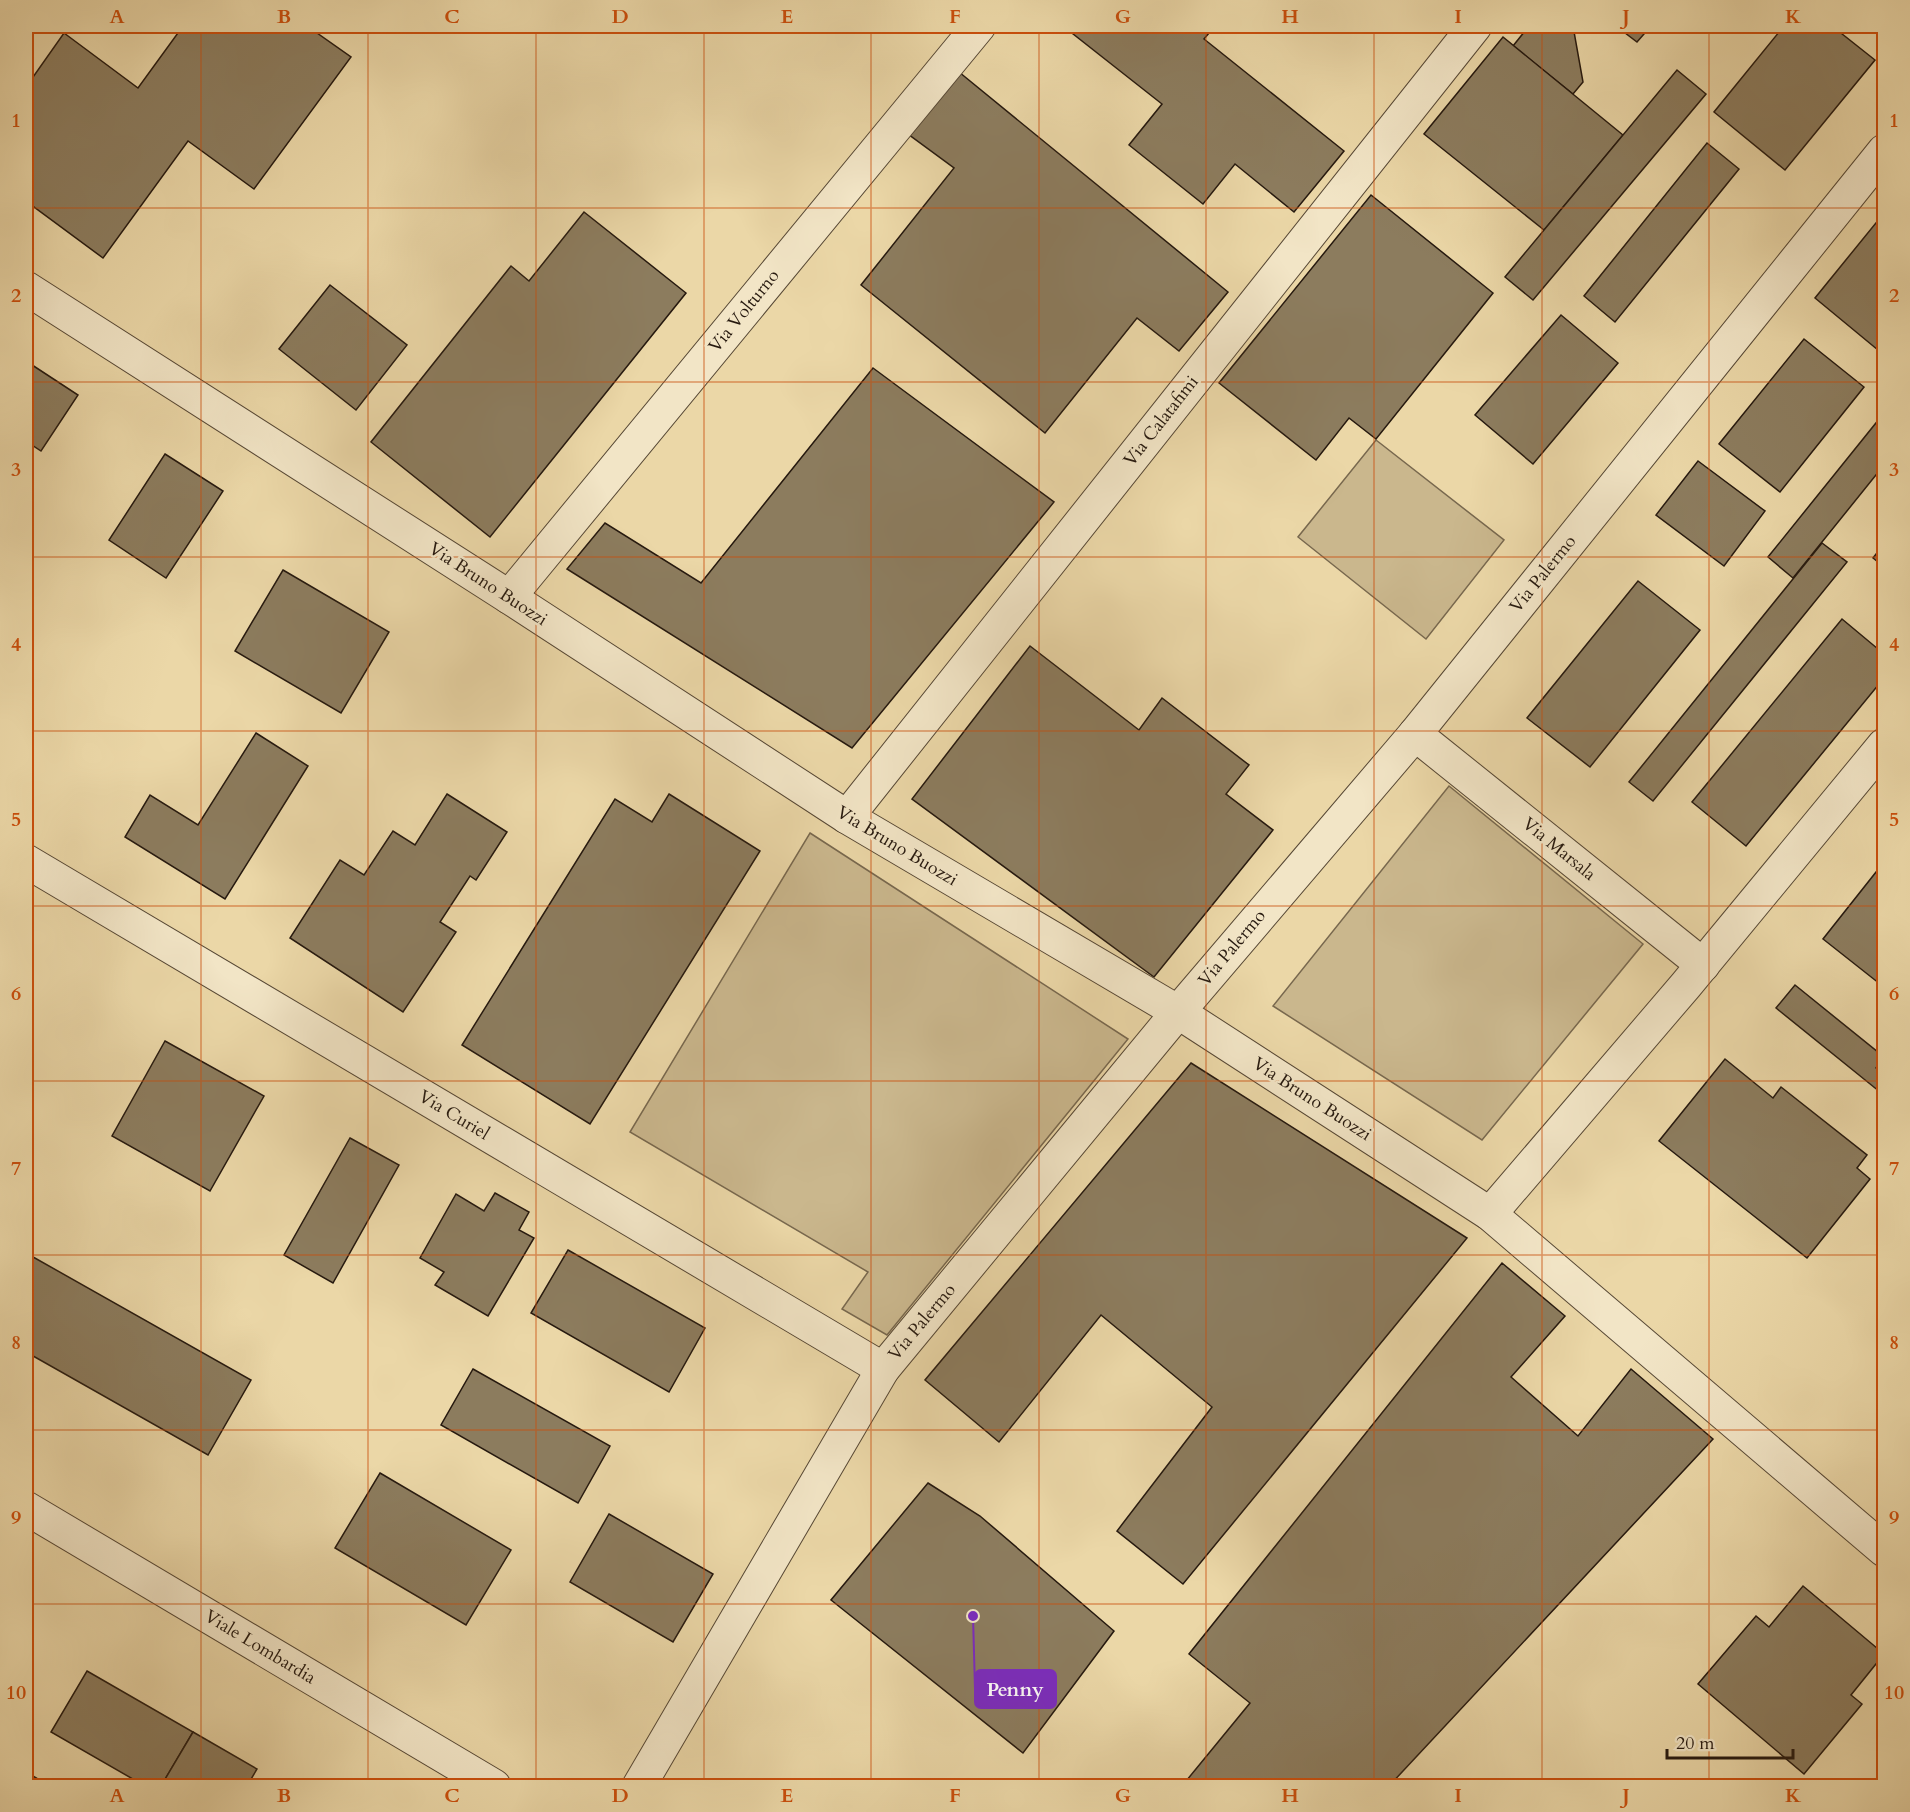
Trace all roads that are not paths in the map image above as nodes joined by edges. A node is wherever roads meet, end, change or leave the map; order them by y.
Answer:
1 (979, 26) edge
2 (1475, 26) edge
3 (1884, 151) edge
4 (26, 288) edge
5 (509, 597) junction
6 (1415, 734) junction
7 (1884, 745) edge
8 (847, 817) junction
9 (26, 861) edge
10 (1703, 964) junction
11 (1178, 1012) junction
12 (1490, 1214) junction
13 (883, 1369) junction
14 (26, 1508) edge
15 (1884, 1550) edge
16 (494, 1786) edge
17 (639, 1786) edge

1 - 5 street, Via Volturno
2 - 8 street, Via Calatafimi
3 - 6 street, Via Palermo
4 - 5 street, Via Bruno Buozzi
5 - 8 street, Via Bruno Buozzi
6 - 10 street, Via Marsala
6 - 11 street, Via Palermo
7 - 10 street
8 - 11 street, Via Bruno Buozzi
9 - 13 street, Via Curiel
10 - 12 street
11 - 12 street, Via Bruno Buozzi
11 - 13 street, Via Palermo
12 - 15 street, Via Bruno Buozzi
13 - 17 street, Via Palermo
14 - 16 street, Viale Lombardia

